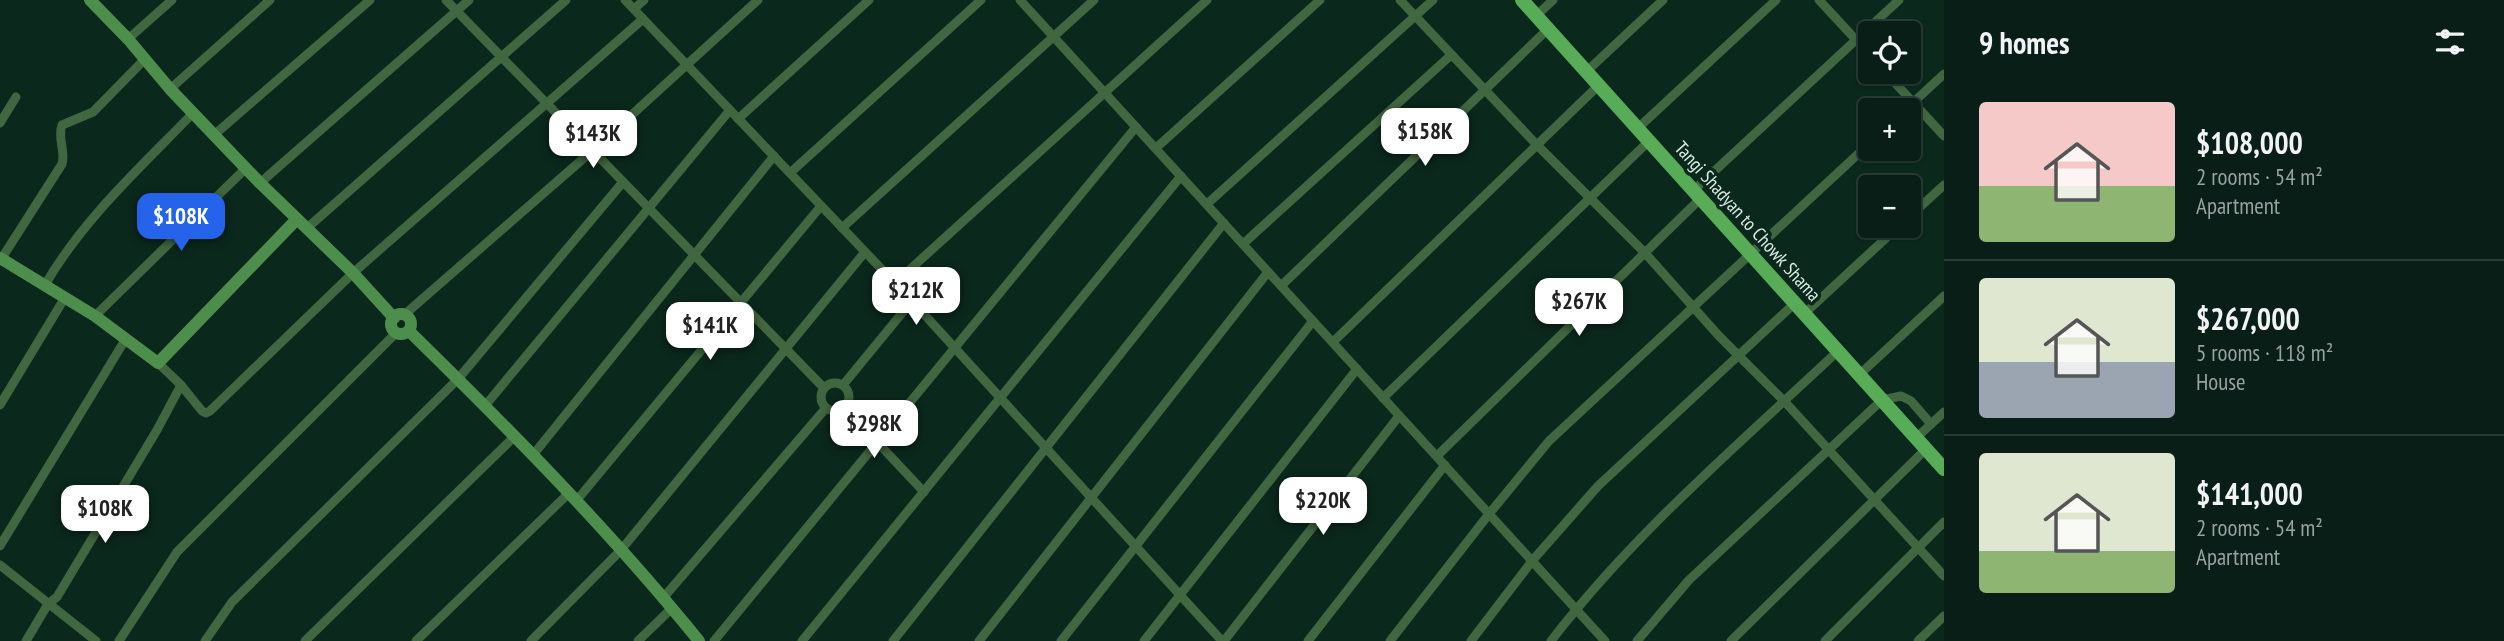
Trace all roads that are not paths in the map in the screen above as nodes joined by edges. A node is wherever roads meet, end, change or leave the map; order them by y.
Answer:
1 (90, 0) edge
2 (172, 0) edge
3 (270, 0) edge
4 (370, 0) edge
5 (446, 0) edge
6 (469, 0) edge
7 (566, 0) edge
8 (625, 0) edge
9 (644, 0) edge
10 (758, 0) edge
11 (869, 0) edge
12 (981, 0) edge
13 (1020, 0) edge
14 (1094, 0) edge
15 (1207, 0) edge
16 (1320, 0) edge
17 (1400, 0) edge
18 (1433, 0) edge
19 (1522, 0) edge
20 (1553, 0) edge
21 (1663, 0) edge
22 (1776, 0) edge
23 (1819, 0) edge
24 (1899, 0) edge
25 (634, 9) junction
26 (456, 11) junction
27 (1415, 16) junction
28 (1536, 16) junction
29 (643, 19) junction
30 (1548, 29) junction
31 (1054, 37) junction
32 (128, 39) junction
33 (1856, 40) junction
34 (1450, 56) junction
35 (501, 57) junction
36 (145, 59) junction
37 (688, 66) junction
38 (1587, 71) junction
39 (1944, 74) edge
40 (1896, 84) edge
41 (1599, 85) junction
42 (170, 89) junction
43 (1485, 90) junction
44 (1104, 93) junction
45 (16, 97) dead end
46 (1908, 98) edge
47 (1918, 98) edge
48 (547, 104) junction
49 (730, 110) junction
50 (1921, 112) edge
51 (193, 113) junction
52 (738, 119) junction
53 (0, 123) edge
54 (1136, 127) junction
55 (1638, 128) junction
56 (214, 135) junction
57 (1944, 136) edge
58 (1649, 141) junction
59 (1537, 145) junction
60 (1156, 148) junction
61 (592, 151) junction
62 (1858, 154) edge
63 (774, 156) junction
64 (246, 167) junction
65 (790, 173) junction
66 (1181, 176) junction
67 (623, 182) junction
68 (260, 183) junction
69 (1944, 185) edge
70 (1698, 194) junction
71 (1590, 197) junction
72 (1207, 204) junction
73 (821, 206) junction
74 (1921, 206) edge
75 (649, 208) junction
76 (1224, 223) junction
77 (301, 224) junction
78 (842, 228) junction
79 (1885, 238) edge
80 (1243, 244) junction
81 (865, 252) junction
82 (1645, 253) junction
83 (1750, 253) junction
84 (694, 255) junction
85 (0, 259) edge
86 (1268, 272) junction
87 (353, 273) junction
88 (895, 283) junction
89 (45, 285) junction
90 (1281, 286) junction
91 (1944, 296) edge
92 (64, 299) junction
93 (912, 301) junction
94 (741, 303) junction
95 (1694, 306) junction
96 (1800, 308) junction
97 (399, 316) junction
98 (95, 317) junction
99 (1313, 321) junction
100 (403, 332) junction
101 (125, 340) junction
102 (1333, 342) junction
103 (955, 348) junction
104 (786, 349) junction
105 (1838, 351) junction
106 (1740, 354) junction
107 (158, 363) junction
108 (1357, 369) junction
109 (1859, 375) junction
110 (458, 379) junction
111 (181, 385) junction
112 (843, 385) junction
113 (824, 388) junction
114 (1383, 397) junction
115 (1000, 398) junction
116 (1882, 400) junction
117 (1784, 402) junction
118 (0, 405) edge
119 (484, 407) junction
120 (825, 408) junction
121 (845, 408) junction
122 (1944, 412) edge
123 (1399, 416) junction
124 (1931, 424) junction
125 (514, 437) junction
126 (877, 442) junction
127 (1921, 443) junction
128 (1046, 448) junction
129 (1828, 450) junction
130 (533, 455) junction
131 (1437, 456) junction
132 (1445, 465) junction
133 (1944, 469) edge
134 (924, 492) junction
135 (573, 496) junction
136 (1091, 498) junction
137 (1874, 500) junction
138 (1489, 514) junction
139 (1944, 522) edge
140 (0, 546) edge
141 (1136, 547) junction
142 (1918, 548) junction
143 (621, 550) junction
144 (1532, 561) junction
145 (0, 565) edge
146 (1944, 576) edge
147 (1180, 595) junction
148 (668, 603) junction
149 (48, 604) junction
150 (1576, 609) junction
151 (1944, 616) edge
152 (26, 641) edge
153 (96, 641) edge
154 (119, 641) edge
155 (205, 641) edge
156 (305, 641) edge
157 (416, 641) edge
158 (531, 641) edge
159 (638, 641) edge
160 (699, 641) edge
161 (714, 641) edge
162 (802, 641) edge
163 (892, 641) edge
164 (979, 641) edge
165 (1060, 641) edge
166 (1144, 641) edge
167 (1223, 641) edge
168 (1308, 641) edge
169 (1390, 641) edge
170 (1471, 641) edge
171 (1551, 641) edge
172 (1605, 641) edge
173 (1636, 641) edge
174 (1731, 641) edge
175 (1825, 641) edge
176 (1918, 641) edge

1 - 32 main road
2 - 32 street
3 - 42 street
4 - 56 street
5 - 26 street
6 - 26 street
7 - 35 street
8 - 25 street
9 - 25 street
10 - 37 street
11 - 52 street
12 - 65 street
13 - 31 street
14 - 31 street
15 - 44 street
16 - 60 street
17 - 27 street
18 - 27 street
19 - 28 main road, Tangi Shadyan to Chowk Shama
20 - 28 street
21 - 38 street
22 - 55 street
23 - 33 street
24 - 33 street
25 - 29 street
26 - 35 street
26 - 68 street
27 - 34 street
27 - 72 street
28 - 30 main road, Tangi Shadyan to Chowk Shama
29 - 37 street
29 - 48 street
30 - 38 main road, Tangi Shadyan to Chowk Shama
30 - 43 street
31 - 44 street
31 - 78 street
32 - 36 main road
33 - 70 street
34 - 43 street
34 - 80 street
35 - 48 street
35 - 77 street
36 - 42 main road
36 - 85 street
37 - 49 street
37 - 61 street
38 - 41 main road, Tangi Shadyan to Chowk Shama
39 - 47 street
40 - 46 street
41 - 55 main road, Tangi Shadyan to Chowk Shama
41 - 59 street
42 - 51 main road
43 - 59 street
43 - 90 street
44 - 54 street
44 - 88 street
45 - 53 street
48 - 61 street
48 - 87 street
49 - 52 street
49 - 75 street
50 - 57 street
51 - 56 main road
51 - 89 street
52 - 63 street
54 - 60 street
54 - 103 street
55 - 58 main road, Tangi Shadyan to Chowk Shama
56 - 64 main road
58 - 70 main road, Tangi Shadyan to Chowk Shama
58 - 71 street
59 - 71 street
59 - 102 street
60 - 66 street
61 - 67 street
61 - 97 street
62 - 83 street
63 - 65 street
63 - 84 street
64 - 68 main road
64 - 98 street
65 - 73 street
66 - 72 street
66 - 115 street
67 - 75 street
67 - 110 street
68 - 77 main road
69 - 74 street
70 - 82 street
70 - 83 main road, Tangi Shadyan to Chowk Shama
71 - 82 street
71 - 114 street
72 - 76 street
73 - 78 street
73 - 94 street
75 - 84 street
75 - 119 street
76 - 80 street
76 - 128 street
77 - 87 main road
77 - 107 main road
78 - 81 street
79 - 96 street
80 - 86 street
81 - 88 street
81 - 104 street
82 - 95 street
82 - 131 street
83 - 95 street
83 - 96 main road, Tangi Shadyan to Chowk Shama
84 - 94 street
84 - 130 street
85 - 89 main road
86 - 90 street
86 - 136 street
87 - 97 main road
87 - 111 street
88 - 93 street
89 - 92 main road
90 - 99 street
91 - 109 street
92 - 98 main road
92 - 118 street
93 - 103 street
93 - 112 street
94 - 104 street
94 - 135 street
95 - 106 street
95 - 138 street
96 - 105 main road, Tangi Shadyan to Chowk Shama
96 - 106 street
97 - 100 main road
98 - 101 main road
99 - 102 street
99 - 141 street
100 - 110 main road
100 - 154 street
101 - 107 main road
101 - 140 street
102 - 108 street
103 - 115 street
103 - 126 street
104 - 113 street
104 - 143 street
105 - 109 main road, Tangi Shadyan to Chowk Shama
105 - 117 street
106 - 117 street
106 - 144 street
107 - 111 street
108 - 114 street
108 - 147 street
109 - 116 main road, Tangi Shadyan to Chowk Shama
110 - 119 main road
110 - 155 street
111 - 149 street
112 - 113 street
112 - 121 street
113 - 120 street
114 - 123 street
115 - 128 street
115 - 134 street
116 - 124 street
116 - 127 main road, Tangi Shadyan to Chowk Shama
116 - 129 street
117 - 129 street
117 - 150 street
119 - 125 main road
120 - 121 street
120 - 148 street
121 - 126 street
122 - 124 street
123 - 131 street
123 - 167 street
124 - 127 street
125 - 130 main road
125 - 156 street
126 - 134 street
126 - 161 street
127 - 133 main road, Tangi Shadyan to Chowk Shama
127 - 137 street
128 - 136 street
128 - 163 street
129 - 137 street
129 - 173 street
130 - 135 main road
131 - 132 street
132 - 138 street
132 - 168 street
134 - 162 street
135 - 143 main road
135 - 157 street
136 - 141 street
136 - 164 street
137 - 142 street
137 - 174 street
138 - 144 street
138 - 169 street
139 - 142 street
141 - 147 street
141 - 165 street
142 - 146 street
142 - 175 street
143 - 148 main road
143 - 158 street
144 - 150 street
144 - 170 street
145 - 149 street
147 - 166 street
147 - 167 street
148 - 159 street
148 - 160 main road
149 - 152 street
149 - 153 street
150 - 171 street
150 - 172 street
151 - 176 street

